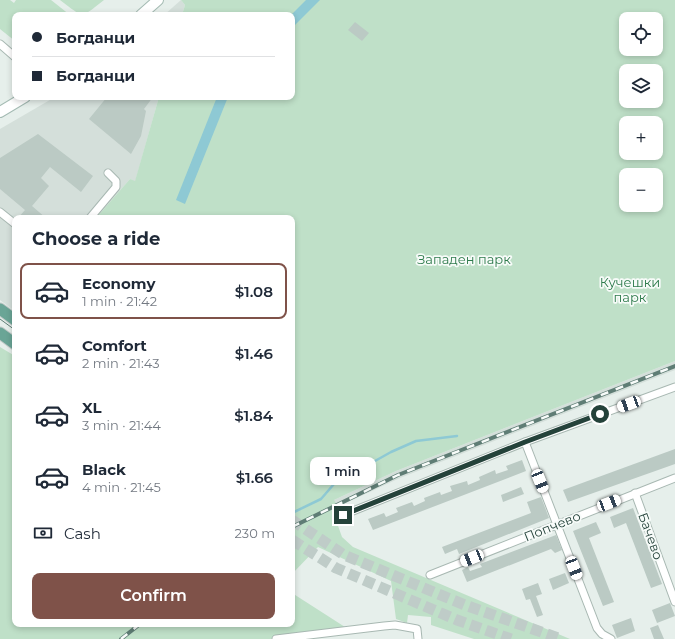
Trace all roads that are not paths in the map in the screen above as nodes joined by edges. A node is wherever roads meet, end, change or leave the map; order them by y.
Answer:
1 (158, 0) edge
2 (144, 12) edge
3 (0, 44) edge
4 (12, 54) edge
5 (20, 100) edge
6 (0, 112) edge
7 (108, 173) dead end
8 (0, 212) edge
9 (93, 215) edge
10 (12, 222) edge
11 (0, 309) edge
12 (12, 315) edge
13 (0, 333) edge
14 (12, 342) edge
15 (675, 386) edge
16 (525, 442) junction
17 (675, 478) edge
18 (636, 493) junction
19 (343, 515) dead end
20 (557, 523) junction
21 (430, 575) dead end
22 (675, 602) edge
23 (276, 639) edge
24 (418, 639) edge
25 (611, 639) edge

1 - 2 main road
3 - 4 street
5 - 6 main road
7 - 9 street
8 - 10 street
11 - 12 main road
13 - 14 main road
15 - 16 street
16 - 19 street
16 - 20 street
17 - 18 street, Попчево
18 - 20 street, Попчево
18 - 22 street, Бачево
20 - 21 street, Попчево
20 - 25 street
23 - 24 street

